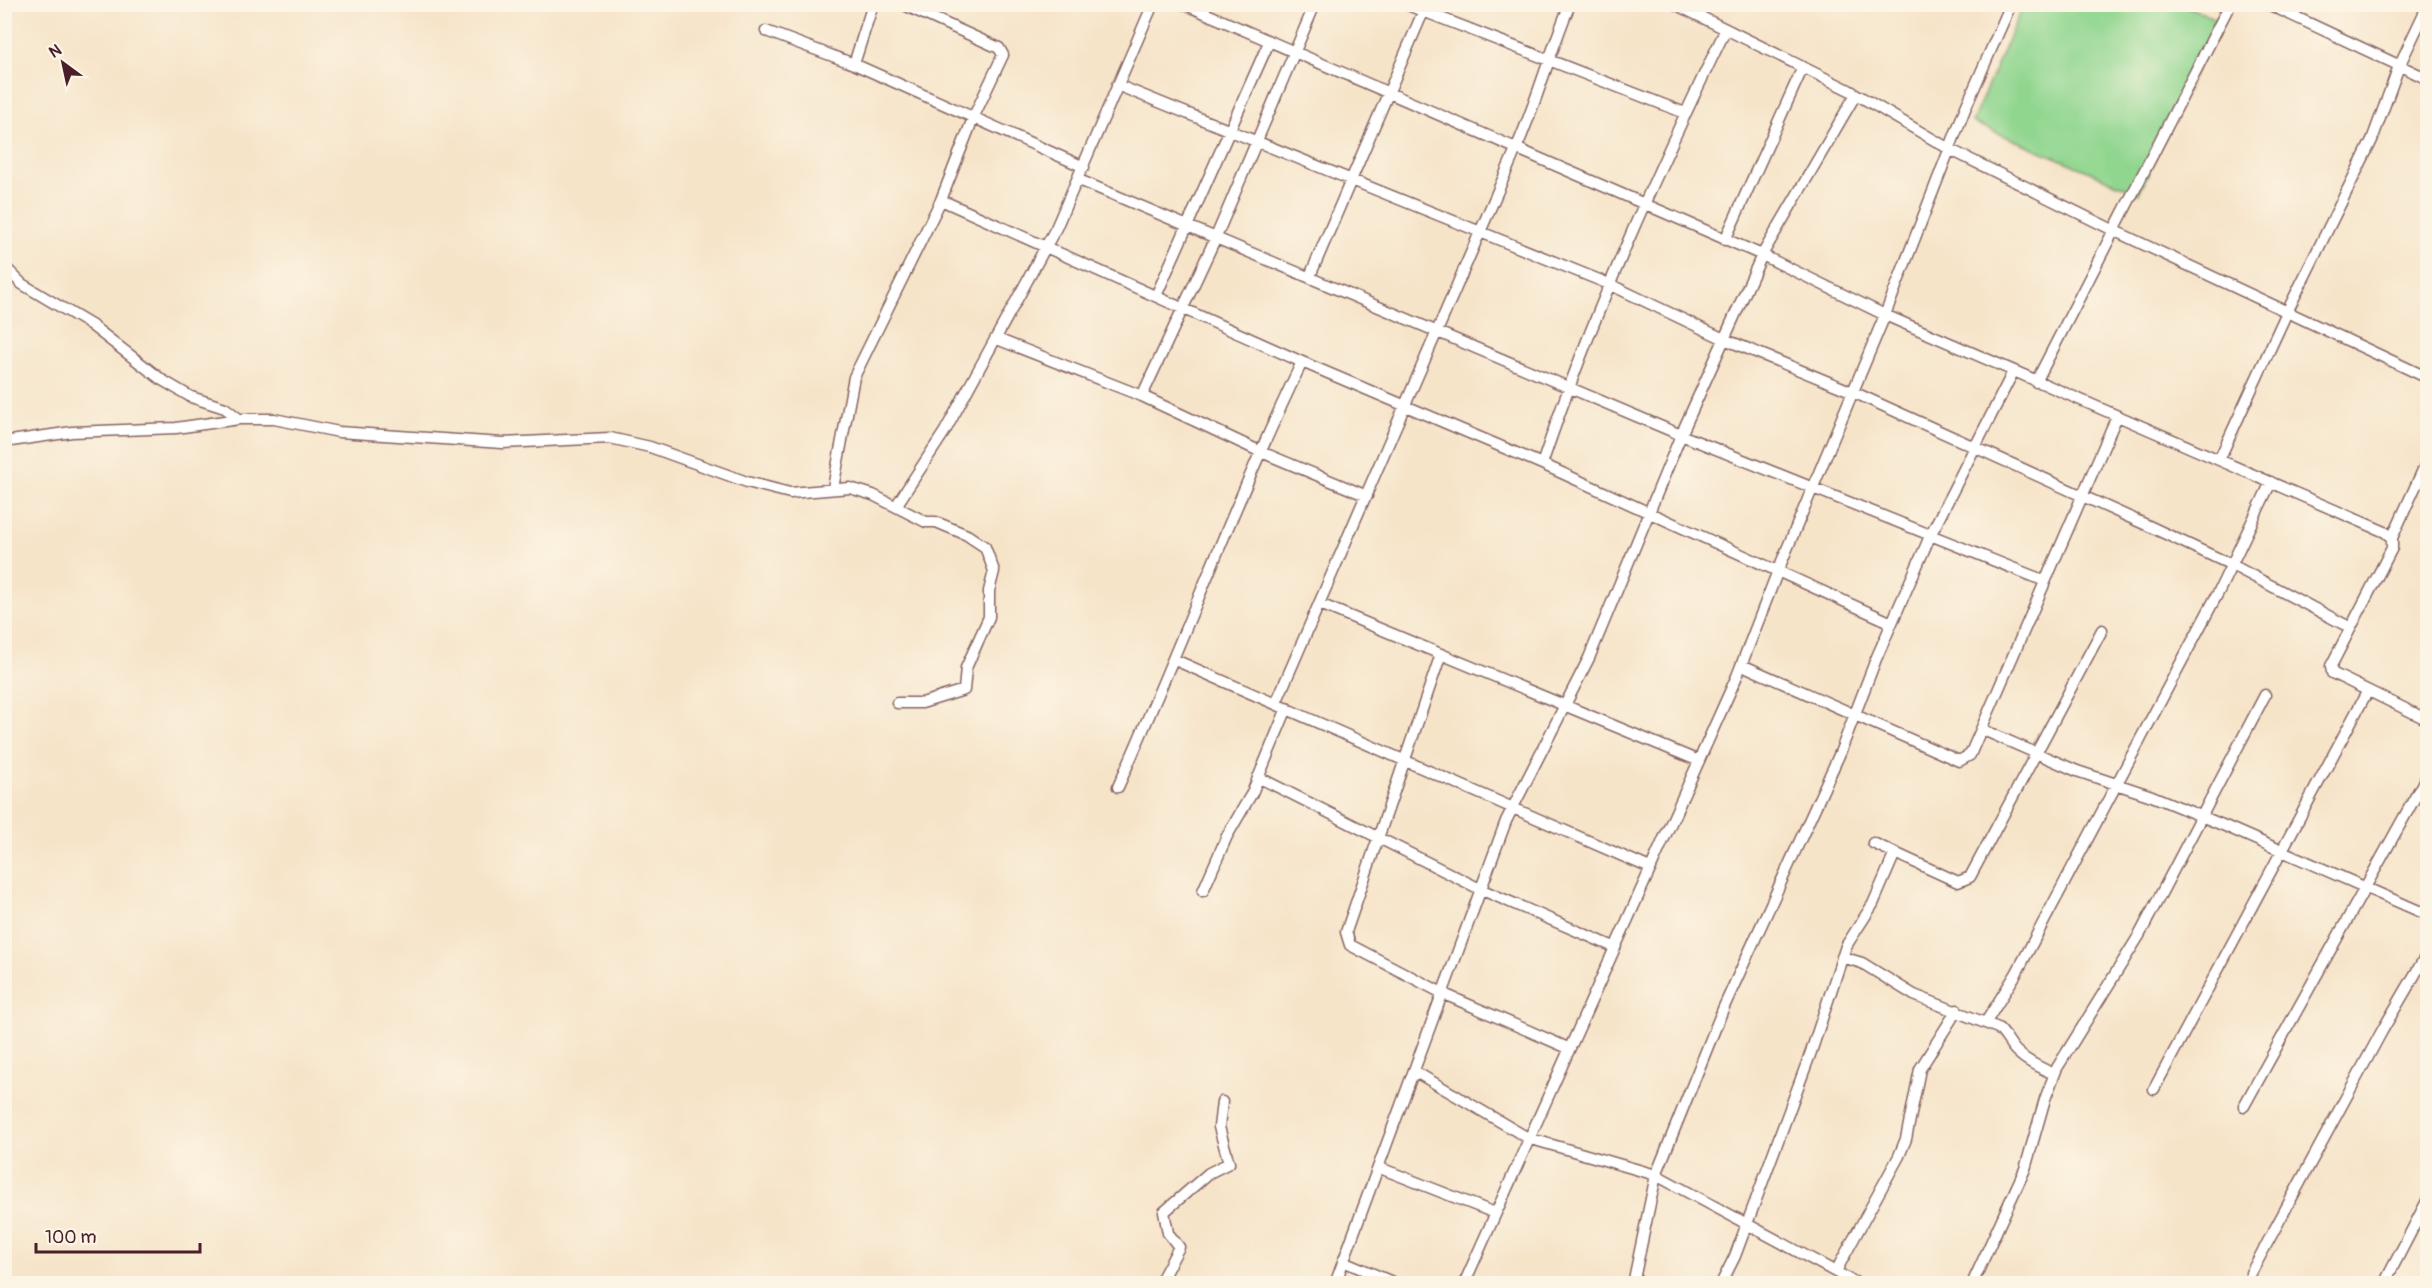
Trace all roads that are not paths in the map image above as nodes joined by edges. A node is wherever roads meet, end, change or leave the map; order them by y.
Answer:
1 (873, 4) edge
2 (902, 4) edge
3 (1153, 4) edge
4 (1184, 4) edge
5 (1315, 4) edge
6 (1405, 4) edge
7 (1570, 4) edge
8 (1675, 4) edge
9 (2011, 4) edge
10 (2230, 4) edge
11 (2268, 4) edge
12 (2427, 5) edge
13 (1425, 8) edge
14 (1726, 29) junction
15 (766, 31) dead end
16 (1269, 42) junction
17 (1293, 52) junction
18 (1550, 60) junction
19 (854, 64) junction
20 (2399, 66) junction
21 (1803, 67) junction
22 (2427, 79) edge
23 (1118, 85) junction
24 (1388, 94) junction
25 (1856, 94) junction
26 (1685, 113) junction
27 (974, 116) junction
28 (1230, 131) junction
29 (1257, 141) junction
30 (1516, 148) junction
31 (1951, 150) junction
32 (1084, 167) junction
33 (1079, 180) junction
34 (1351, 180) junction
35 (940, 200) junction
36 (1644, 206) junction
37 (1188, 226) junction
38 (1478, 231) junction
39 (2115, 231) junction
40 (1216, 237) junction
41 (1725, 240) junction
42 (1047, 246) junction
43 (1762, 255) junction
44 (4, 266) edge
45 (1310, 276) junction
46 (1609, 284) junction
47 (1156, 296) junction
48 (1182, 309) junction
49 (2286, 312) junction
50 (1885, 315) junction
51 (1437, 330) junction
52 (997, 339) junction
53 (1724, 339) junction
54 (1302, 362) junction
55 (2013, 372) junction
56 (2427, 378) edge
57 (2036, 382) junction
58 (1569, 385) junction
59 (1853, 392) junction
60 (1142, 396) junction
61 (1407, 407) junction
62 (2117, 416) junction
63 (239, 419) junction
64 (1681, 435) junction
65 (4, 442) edge
66 (1974, 446) junction
67 (1259, 451) junction
68 (2427, 459) edge
69 (2219, 460) junction
70 (1542, 464) junction
71 (2271, 482) junction
72 (833, 488) junction
73 (1814, 488) junction
74 (1367, 496) junction
75 (2082, 496) junction
76 (896, 506) junction
77 (1649, 515) junction
78 (1930, 534) junction
79 (2392, 538) junction
80 (2232, 565) junction
81 (1777, 573) junction
82 (2045, 581) junction
83 (1320, 604) junction
84 (1892, 623) junction
85 (2351, 628) junction
86 (2102, 630) dead end
87 (1442, 654) junction
88 (1174, 660) junction
89 (1742, 665) junction
90 (2367, 692) junction
91 (2265, 695) dead end
92 (897, 703) dead end
93 (1565, 705) junction
94 (1281, 706) junction
95 (1855, 714) junction
96 (2427, 720) edge
97 (1981, 729) junction
98 (2036, 752) junction
99 (1406, 761) junction
100 (1699, 761) junction
101 (2427, 774) edge
102 (1258, 777) junction
103 (2115, 785) junction
104 (1118, 787) dead end
105 (1512, 809) junction
106 (2200, 816) junction
107 (1380, 838) junction
108 (1873, 843) dead end
109 (2279, 852) junction
110 (1895, 853) junction
111 (1650, 868) junction
112 (2364, 887) junction
113 (1480, 889) junction
114 (1203, 891) dead end
115 (2427, 915) edge
116 (1614, 946) junction
117 (2427, 952) edge
118 (1842, 957) junction
119 (1444, 994) junction
120 (1957, 1010) junction
121 (1986, 1022) junction
122 (1568, 1048) junction
123 (1414, 1071) junction
124 (2054, 1074) junction
125 (2154, 1089) dead end
126 (1222, 1102) dead end
127 (2244, 1106) dead end
128 (1528, 1138) junction
129 (1380, 1168) junction
130 (1656, 1175) junction
131 (2427, 1199) edge
132 (1495, 1213) junction
133 (1748, 1222) junction
134 (1342, 1262) junction
135 (1836, 1272) junction
136 (2251, 1273) dead end
137 (1159, 1284) edge
138 (1335, 1284) edge
139 (1397, 1284) edge
140 (1464, 1284) edge
141 (1633, 1284) edge
142 (1721, 1284) edge
143 (1858, 1284) edge
144 (1972, 1284) edge
145 (2384, 1284) edge

1 - 19 street
2 - 27 street
3 - 23 street
4 - 16 street
5 - 17 street
6 - 13 street
7 - 18 street
8 - 14 street
9 - 31 street
10 - 39 street
11 - 20 street
12 - 20 street
13 - 18 street
13 - 24 street
14 - 21 street
14 - 26 street
15 - 19 street
16 - 17 street
16 - 28 street
17 - 24 street
17 - 29 street
18 - 26 street
18 - 30 street
19 - 27 street
20 - 22 street
20 - 49 street
21 - 25 street
21 - 41 street
23 - 28 street
23 - 32 street
24 - 30 street
24 - 34 street
25 - 31 street
25 - 43 street
26 - 36 street
27 - 32 street
27 - 35 street
28 - 29 street
28 - 37 street
29 - 34 street
29 - 40 street
30 - 36 street
30 - 38 street
31 - 39 street
31 - 50 street
32 - 33 street
33 - 37 street
33 - 42 street
34 - 38 street
34 - 45 street
35 - 42 street
35 - 72 street
36 - 41 street
36 - 46 street
37 - 40 street
37 - 47 street
38 - 46 street
38 - 51 street
39 - 49 street
39 - 57 street
40 - 45 street
40 - 48 street
41 - 43 street
42 - 47 street
42 - 52 street
43 - 50 street
43 - 53 street
44 - 63 street
45 - 51 street
46 - 53 street
46 - 58 street
47 - 48 street
48 - 54 street
48 - 60 street
49 - 56 street
49 - 69 street
50 - 55 street
50 - 59 street
51 - 58 street
51 - 61 street
52 - 60 street
52 - 76 street
53 - 59 street
53 - 64 street
54 - 61 street
54 - 67 street
55 - 57 street
55 - 66 street
57 - 62 street
58 - 64 street
58 - 70 street
59 - 66 street
59 - 73 street
60 - 67 street
61 - 70 street
61 - 74 street
62 - 69 street
62 - 75 street
63 - 65 street
63 - 72 street
64 - 73 street
64 - 77 street
66 - 75 street
66 - 78 street
67 - 74 street
67 - 88 street
68 - 79 street
69 - 71 street
70 - 77 street
71 - 79 street
71 - 80 street
72 - 76 street
73 - 78 street
73 - 81 street
74 - 83 street
75 - 80 street
75 - 82 street
76 - 92 street
77 - 81 street
77 - 93 street
78 - 82 street
78 - 84 street
79 - 85 street
80 - 85 street
80 - 103 street
81 - 84 street
81 - 89 street
82 - 97 street
83 - 87 street
83 - 94 street
84 - 95 street
85 - 90 street
86 - 98 street
87 - 93 street
87 - 99 street
88 - 94 street
88 - 104 street
89 - 95 street
89 - 100 street
90 - 96 street
90 - 109 street
91 - 106 street
93 - 100 street
93 - 105 street
94 - 99 street
94 - 102 street
95 - 97 street
95 - 130 street
97 - 98 street
98 - 103 street
98 - 110 street
99 - 105 street
99 - 107 street
100 - 111 street
101 - 112 street
102 - 107 street
102 - 114 street
103 - 106 street
103 - 121 street
105 - 111 street
105 - 113 street
106 - 109 street
106 - 124 street
107 - 113 street
107 - 119 street
108 - 110 street
109 - 112 street
109 - 125 street
110 - 118 street
111 - 116 street
112 - 115 street
112 - 127 street
113 - 116 street
113 - 119 street
116 - 122 street
117 - 136 street
118 - 120 street
118 - 133 street
119 - 122 street
119 - 123 street
120 - 121 street
120 - 135 street
121 - 124 street
122 - 128 street
123 - 128 street
123 - 129 street
124 - 144 street
126 - 137 street
128 - 130 street
128 - 132 street
129 - 132 street
129 - 134 street
130 - 133 street
130 - 141 street
131 - 145 street
132 - 140 street
133 - 135 street
133 - 142 street
134 - 138 street
134 - 139 street
135 - 143 street

